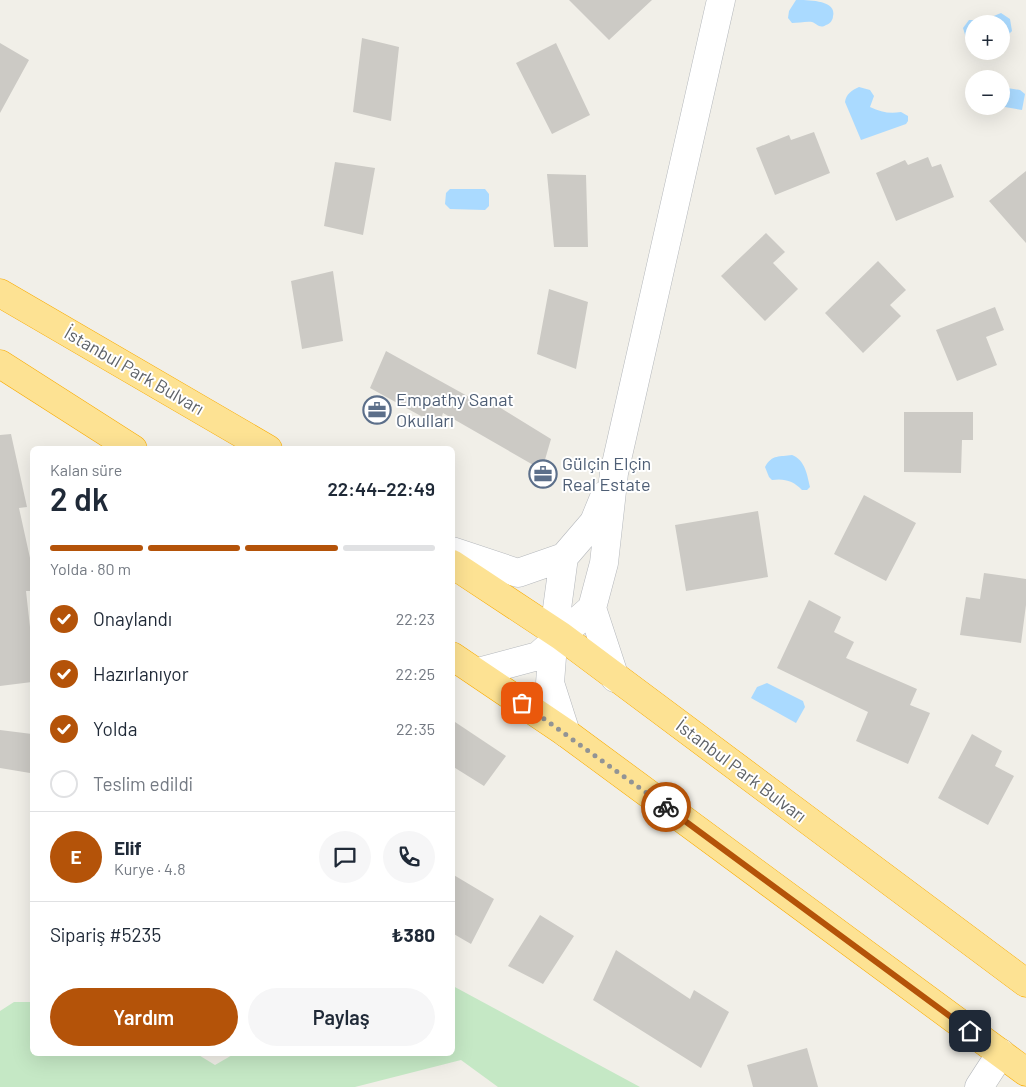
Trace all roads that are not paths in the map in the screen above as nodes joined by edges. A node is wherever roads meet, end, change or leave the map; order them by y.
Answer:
1 (721, 0) edge
2 (0, 293) edge
3 (0, 364) edge
4 (253, 445) edge
5 (127, 446) edge
6 (614, 473) junction
7 (455, 552) edge
8 (564, 557) junction
9 (455, 566) edge
10 (592, 608) junction
11 (556, 637) junction
12 (455, 658) edge
13 (478, 672) junction
14 (615, 678) junction
15 (566, 733) junction
16 (1026, 983) edge
17 (1001, 1054) junction
18 (1026, 1072) edge
19 (979, 1087) edge

1 - 6 street
2 - 4 highway, İstanbul Park Bulvarı
3 - 5 highway
6 - 8 street
6 - 10 street
7 - 8 street
8 - 11 street
9 - 11 highway, İstanbul Park Bulvarı
10 - 11 street
10 - 14 street
11 - 13 street
11 - 14 highway, İstanbul Park Bulvarı
11 - 15 street
12 - 13 highway
13 - 15 highway
14 - 16 highway, İstanbul Park Bulvarı
15 - 17 highway
17 - 18 highway
17 - 19 street

